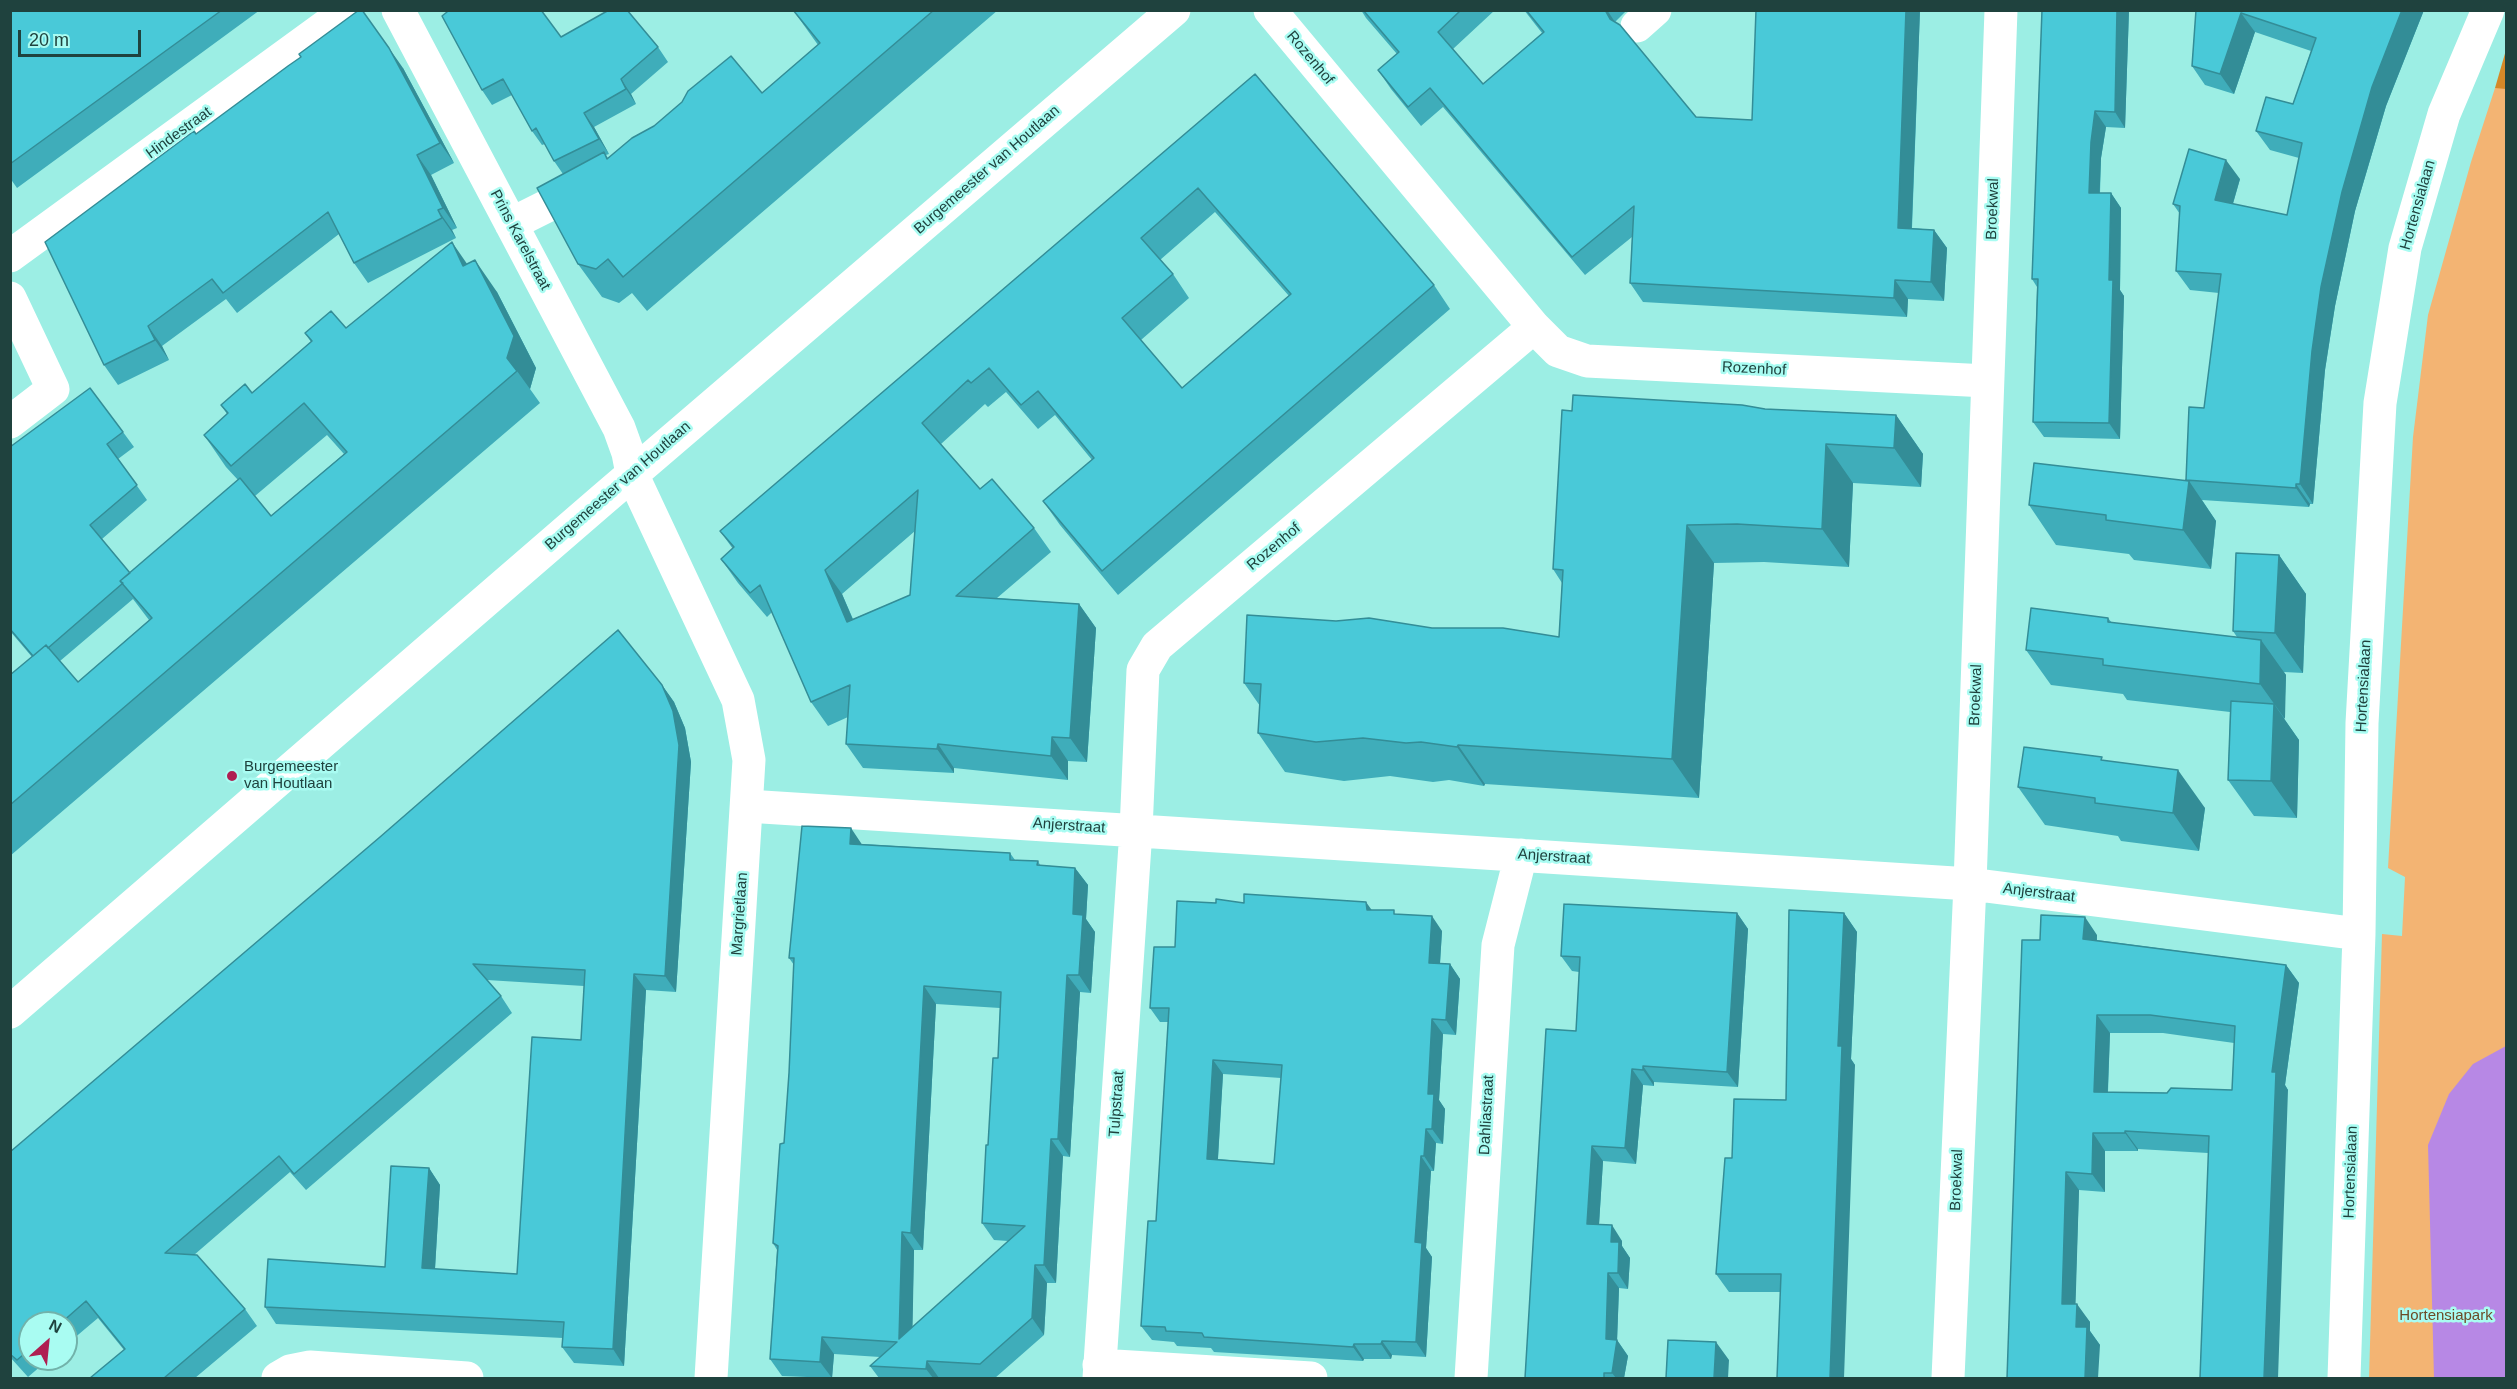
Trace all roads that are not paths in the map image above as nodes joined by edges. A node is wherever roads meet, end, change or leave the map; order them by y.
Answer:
1 (348, 10) edge
2 (398, 10) edge
3 (1174, 10) edge
4 (1270, 10) edge
5 (2001, 10) edge
6 (2488, 10) edge
7 (615, 172) edge
8 (511, 224) junction
9 (10, 256) edge
10 (10, 298) edge
11 (1534, 327) junction
12 (1987, 381) junction
13 (10, 422) edge
14 (632, 474) junction
15 (747, 806) junction
16 (1136, 830) junction
17 (1521, 855) junction
18 (1970, 884) junction
19 (2359, 934) junction
20 (10, 1012) edge
21 (1099, 1372) edge
22 (334, 1374) edge
23 (278, 1378) edge
24 (467, 1378) edge
25 (711, 1378) edge
26 (1311, 1378) edge
27 (1471, 1378) edge
28 (1948, 1378) edge
29 (2344, 1378) edge

1 - 9 street, Hindestraat
2 - 8 street, Prins Karelstraat
3 - 14 street, Burgemeester van Houtlaan
4 - 11 street, Rozenhof
5 - 12 street, Broekwal
6 - 19 street, Hortensialaan
7 - 8 street
8 - 14 street, Prins Karelstraat
10 - 13 street
11 - 12 street, Rozenhof
11 - 16 street, Rozenhof
12 - 18 street, Broekwal
14 - 15 street, Margrietlaan
14 - 20 street, Burgemeester van Houtlaan
15 - 16 street, Anjerstraat
15 - 25 street, Margrietlaan
16 - 17 street, Anjerstraat
16 - 21 street, Tulpstraat
17 - 18 street, Anjerstraat
17 - 27 street, Dahliastraat
18 - 19 street, Anjerstraat
18 - 28 street, Broekwal
19 - 29 street, Hortensialaan
21 - 26 street
22 - 23 street
22 - 24 street

